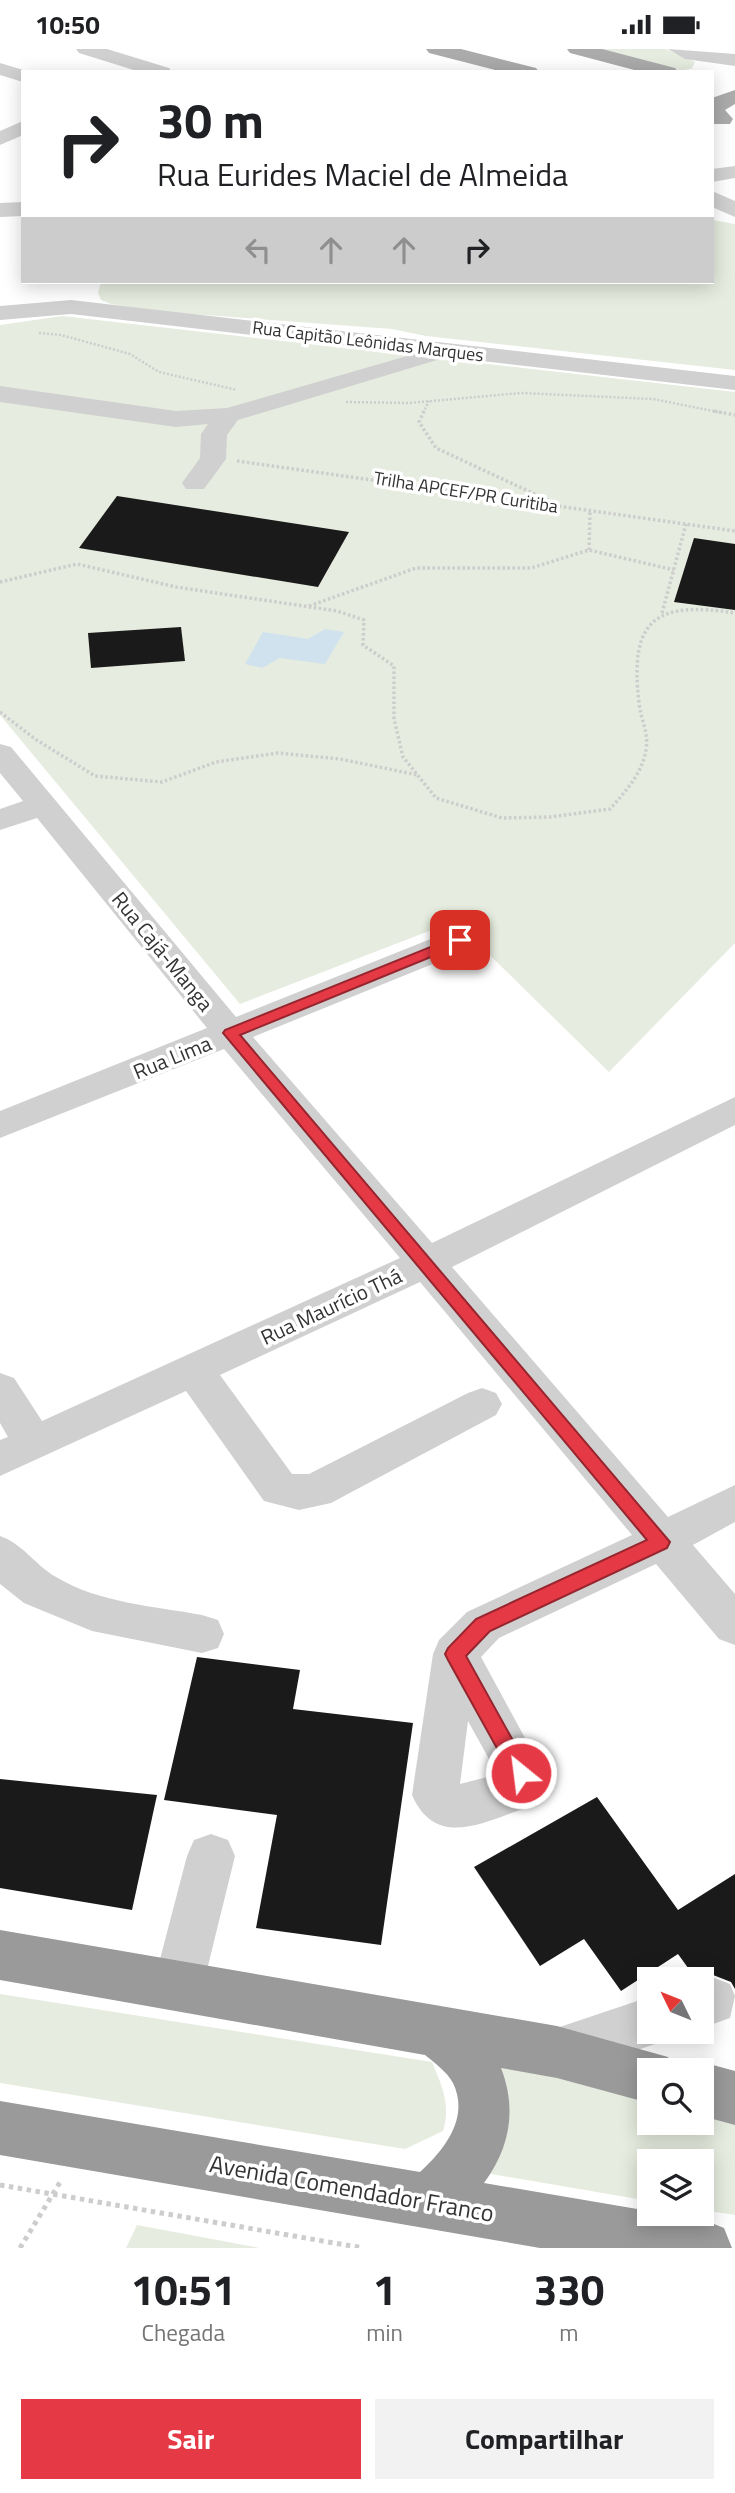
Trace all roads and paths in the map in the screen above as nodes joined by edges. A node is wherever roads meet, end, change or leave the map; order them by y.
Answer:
1 (86, 49) edge
2 (436, 49) edge
3 (578, 49) edge
4 (730, 58) edge
5 (696, 65) edge
6 (0, 69) edge
7 (149, 70) edge
8 (521, 70) edge
9 (660, 70) edge
10 (21, 75) edge
11 (714, 75) edge
12 (735, 87) edge
13 (735, 96) edge
14 (0, 114) edge
15 (723, 120) edge
16 (21, 123) edge
17 (21, 125) edge
18 (0, 139) edge
19 (714, 199) edge
20 (21, 209) edge
21 (735, 209) edge
22 (0, 210) edge
23 (86, 286) dead end
24 (71, 307) junction
25 (0, 313) edge
26 (36, 333) dead end
27 (390, 344) junction
28 (450, 350) junction
29 (364, 371) junction
30 (735, 383) edge
31 (0, 394) edge
32 (285, 398) junction
33 (429, 401) junction
34 (229, 415) junction
35 (735, 415) edge
36 (213, 459) junction
37 (195, 483) dead end
38 (567, 508) junction
39 (590, 511) junction
40 (686, 524) junction
41 (735, 531) edge
42 (589, 550) junction
43 (674, 570) junction
44 (0, 582) edge
45 (308, 606) junction
46 (735, 613) edge
47 (662, 614) junction
48 (0, 712) edge
49 (0, 753) edge
50 (418, 776) junction
51 (44, 805) junction
52 (0, 820) edge
53 (460, 940) dead end
54 (230, 1033) junction
55 (735, 1111) edge
56 (0, 1125) edge
57 (426, 1263) junction
58 (194, 1370) junction
59 (0, 1389) edge
60 (482, 1404) dead end
61 (17, 1451) edge
62 (735, 1501) edge
63 (660, 1542) junction
64 (0, 1554) edge
65 (735, 1626) edge
66 (202, 1633) dead end
67 (455, 1654) dead end
68 (211, 1856) dead end
69 (0, 1955) edge
70 (178, 1986) junction
71 (637, 2026) edge
72 (438, 2031) junction
73 (557, 2052) junction
74 (637, 2073) edge
75 (714, 2092) edge
76 (735, 2098) edge
77 (0, 2128) edge
78 (84, 2142) junction
79 (0, 2185) edge
80 (53, 2194) junction
81 (429, 2201) junction
82 (20, 2248) edge
83 (363, 2248) edge
84 (704, 2248) edge

1 - 7 street
2 - 8 main road
3 - 9 main road
4 - 5 street
6 - 10 street
11 - 12 main road
13 - 15 main road
14 - 16 street
17 - 18 street
19 - 21 street
20 - 22 street
23 - 24 street
24 - 25 street, Rua Capitão Leônidas Marques
24 - 27 street, Rua Capitão Leônidas Marques
26 - 32 path
27 - 28 street, Rua Capitão Leônidas Marques
27 - 29 street
28 - 29 street
28 - 30 street, Rua Capitão Leônidas Marques
29 - 32 street
31 - 34 street
32 - 33 path
32 - 34 street
33 - 35 path
33 - 38 path, Trilha APCEF/PR Curitiba
34 - 36 street
36 - 37 street
36 - 38 path, Trilha APCEF/PR Curitiba
38 - 39 path
39 - 40 path
39 - 42 path
40 - 41 path
40 - 43 path
42 - 43 path
42 - 45 path
43 - 47 path
44 - 45 path
45 - 50 path
46 - 47 path
47 - 50 path
48 - 50 path
49 - 51 street, Rua Cajá-Manga
51 - 52 street
51 - 54 street, Rua Cajá-Manga
53 - 54 street, Rua Lima
54 - 56 street, Rua Lima
54 - 57 street, Rua Cajá-Manga
55 - 57 street, Rua Maurício Thá
57 - 58 street, Rua Maurício Thá
57 - 63 street, Rua Cajá-Manga
58 - 60 street
58 - 61 street, Rua Maurício Thá
59 - 61 street
62 - 63 street
63 - 65 street, Rua Cajá-Manga
63 - 67 street
64 - 66 street
68 - 70 street
69 - 70 highway
70 - 72 highway
71 - 73 street
72 - 73 highway
72 - 81 highway
73 - 74 highway
75 - 76 highway
77 - 78 highway, Avenida Comendador Franco
78 - 80 path
78 - 81 highway, Avenida Comendador Franco
79 - 80 path
80 - 82 path
80 - 83 path
81 - 84 highway, Avenida Comendador Franco

